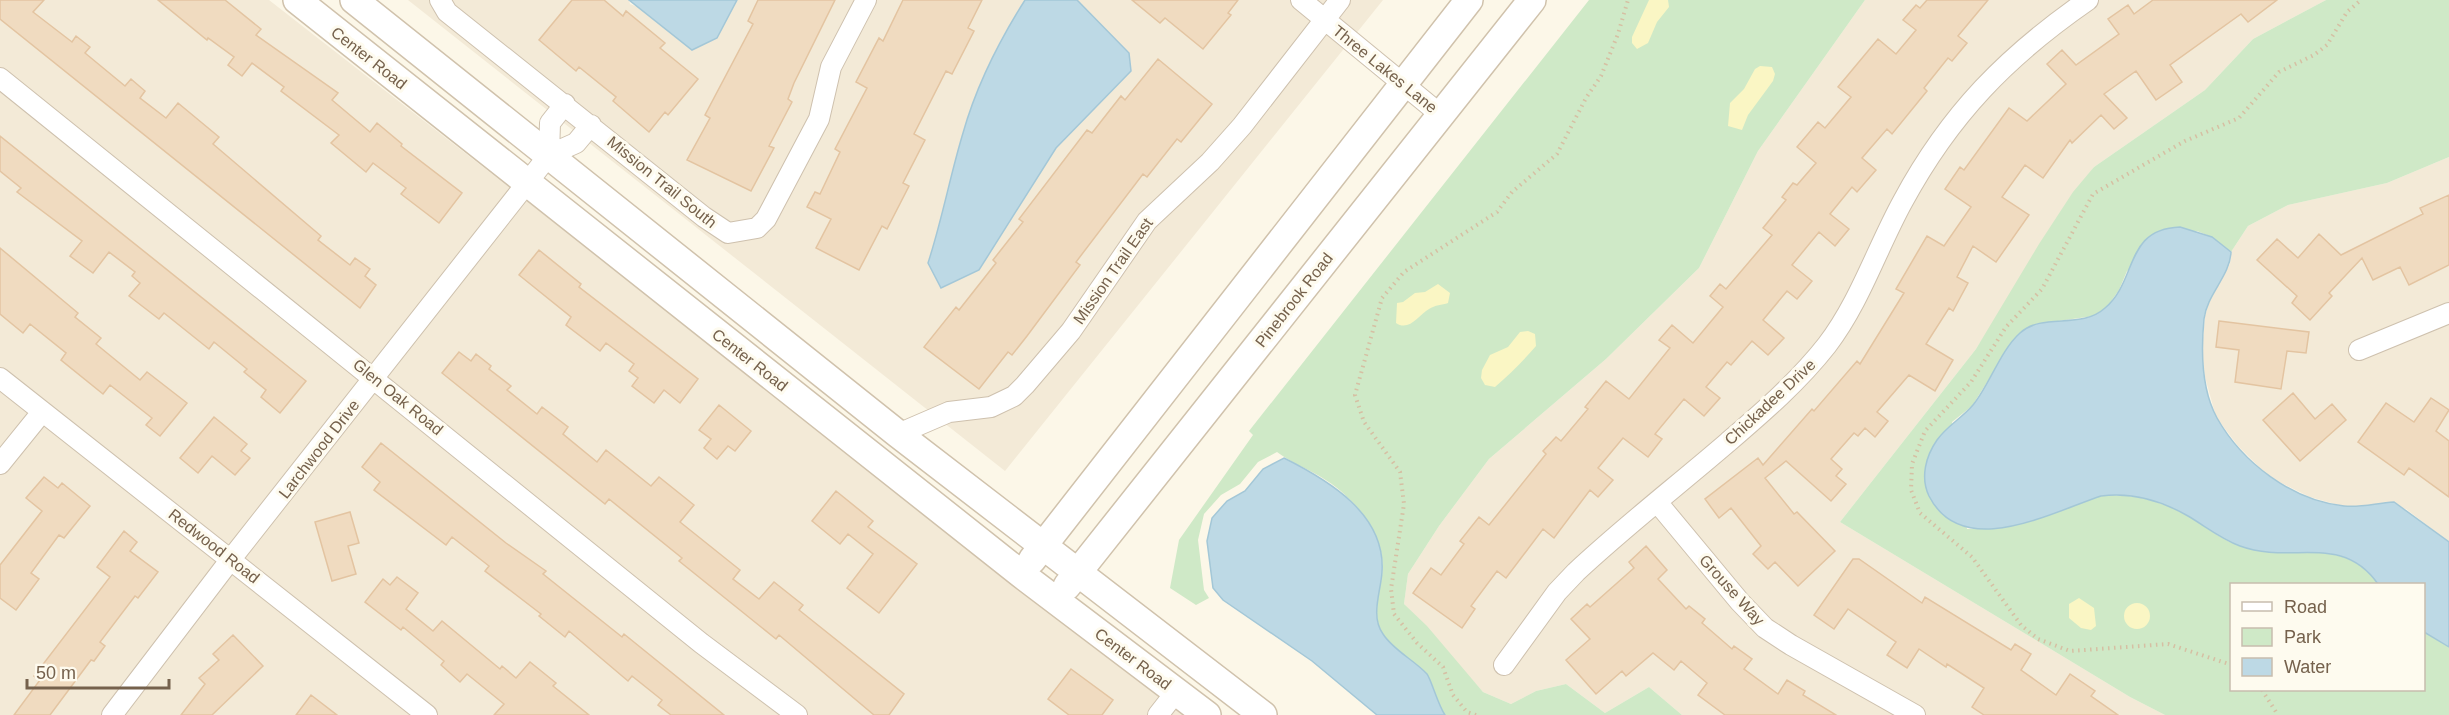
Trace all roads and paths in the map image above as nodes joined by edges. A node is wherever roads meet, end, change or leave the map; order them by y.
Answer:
1 (354, 0) edge
2 (440, 0) edge
3 (866, 0) edge
4 (1301, 0) edge
5 (1340, 0) edge
6 (1469, 0) edge
7 (1532, 0) edge
8 (1628, 0) edge
9 (2088, 0) edge
10 (2361, 0) edge
11 (303, 2) edge
12 (1325, 20) junction
13 (0, 78) edge
14 (1402, 84) junction
15 (565, 104) junction
16 (1441, 115) junction
17 (591, 125) junction
18 (549, 155) junction
19 (528, 184) junction
20 (2449, 314) edge
21 (2359, 350) dead end
22 (0, 378) edge
23 (375, 378) junction
24 (42, 412) junction
25 (898, 434) junction
26 (0, 464) edge
27 (1657, 502) junction
28 (1043, 546) junction
29 (231, 559) junction
30 (1078, 573) junction
31 (1021, 574) junction
32 (1056, 601) junction
33 (2230, 664) edge
34 (1504, 665) dead end
35 (2263, 691) edge
36 (1176, 692) junction
37 (112, 715) edge
38 (427, 715) edge
39 (797, 715) edge
40 (1158, 715) edge
41 (1207, 715) edge
42 (1263, 715) edge
43 (1476, 715) edge
44 (1915, 715) edge
45 (2278, 715) edge

1 - 18 street, Center Road
2 - 15 street, Mission Trail South
3 - 17 street, Mission Trail South
4 - 12 street, Three Lakes Lane
5 - 12 street, Mission Trail East
6 - 14 street
7 - 16 street, Pinebrook Road
8 - 43 path
9 - 27 street, Chickadee Drive
10 - 33 path
11 - 19 street, Center Road
12 - 14 street, Three Lakes Lane
12 - 25 street, Mission Trail East
13 - 23 street, Glen Oak Road
14 - 16 street, Three Lakes Lane
14 - 28 street
15 - 17 street, Mission Trail South
15 - 18 street
16 - 30 street, Pinebrook Road
17 - 18 street, Mission Trail South
18 - 19 street, Larchwood Drive
18 - 25 street, Center Road
19 - 23 street, Larchwood Drive
19 - 31 street, Center Road
20 - 21 street
22 - 24 street, Redwood Road
23 - 29 street, Larchwood Drive
23 - 39 street, Glen Oak Road
24 - 26 street
24 - 29 street, Redwood Road
25 - 28 street, Center Road
27 - 34 street, Chickadee Drive
27 - 44 street, Grouse Way
28 - 30 street, Center Road
28 - 31 street
29 - 37 street, Larchwood Drive
29 - 38 street, Redwood Road
30 - 32 street, Pinebrook Road
30 - 42 street, Center Road
31 - 32 street, Center Road
32 - 36 street, Center Road
35 - 45 path
36 - 40 street
36 - 41 street, Center Road

